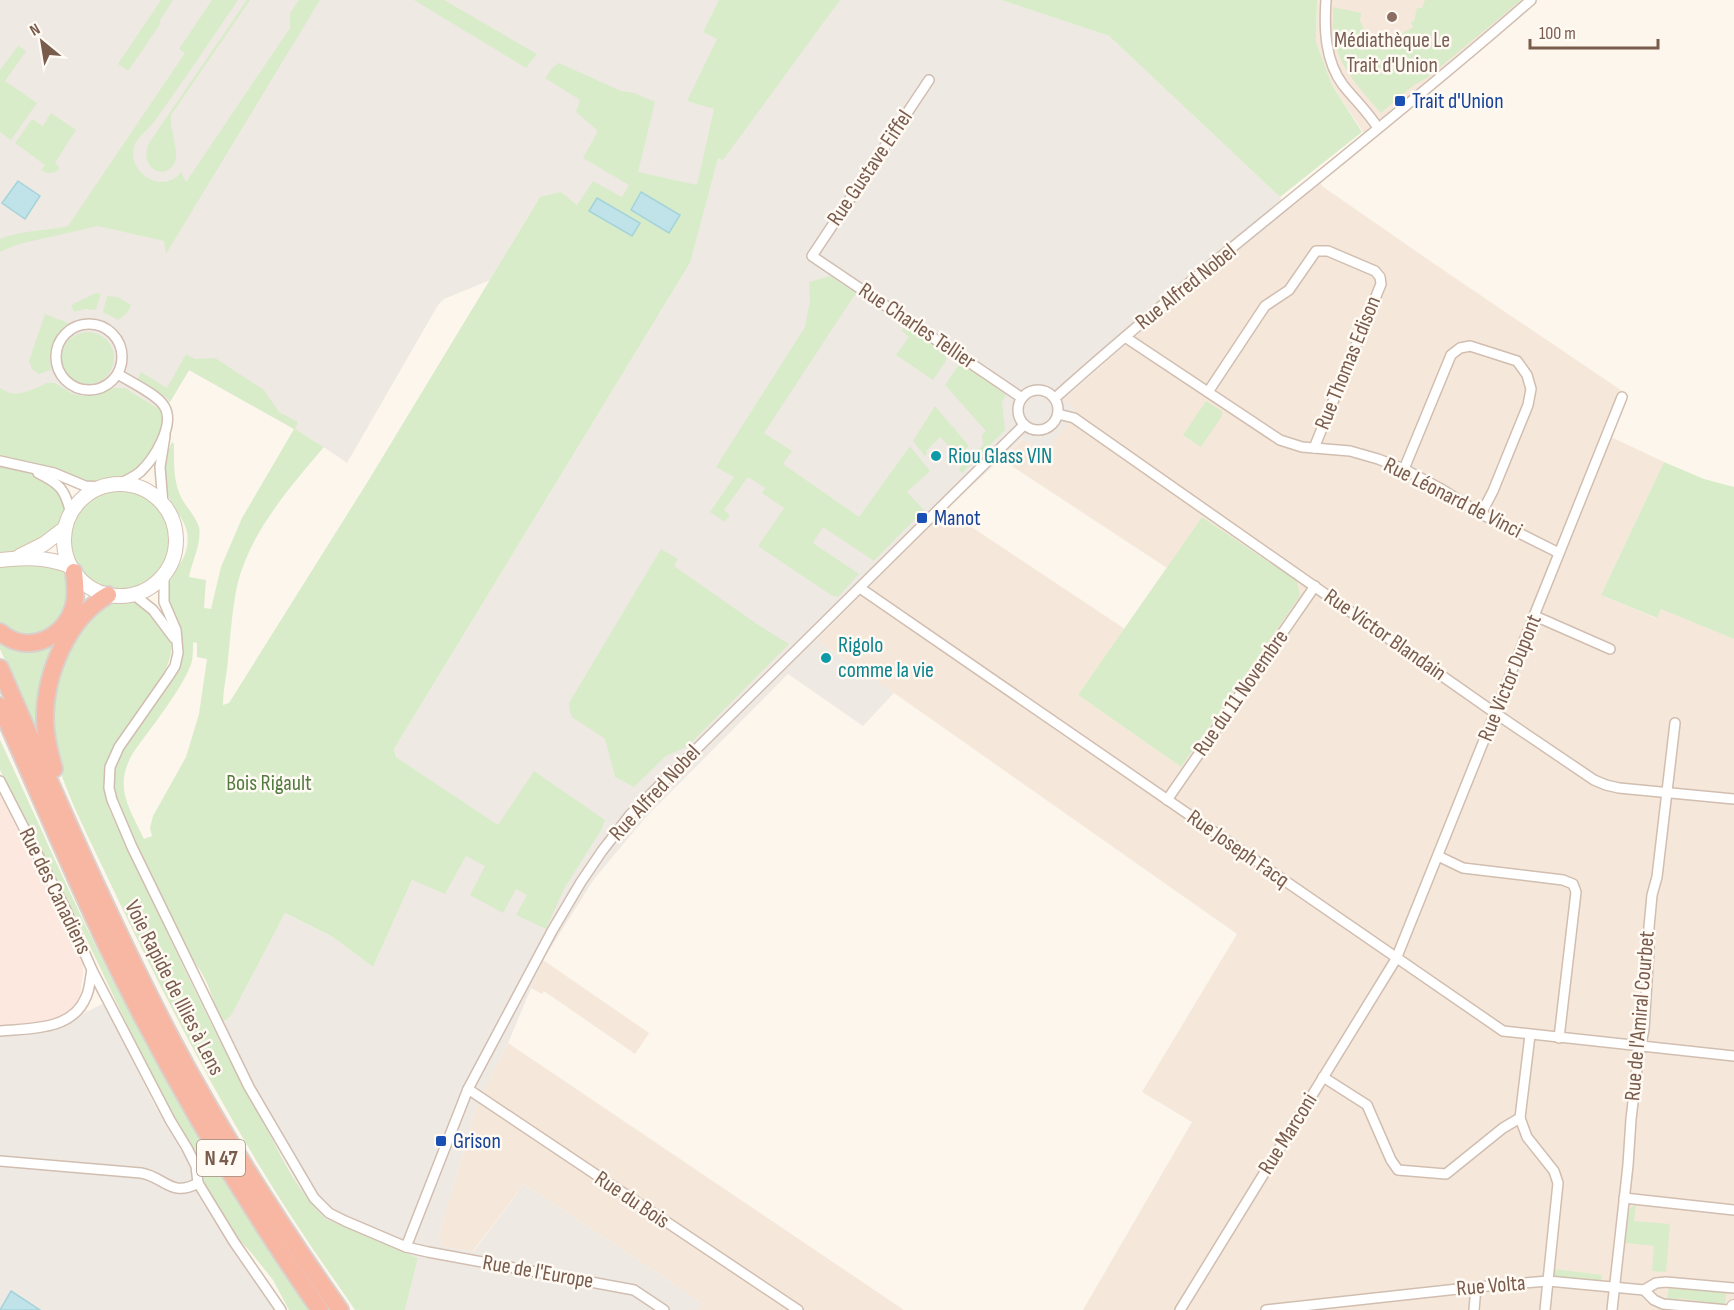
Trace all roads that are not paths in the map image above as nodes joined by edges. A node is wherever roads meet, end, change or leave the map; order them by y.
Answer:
1 (1326, 0) edge
2 (1531, 0) edge
3 (929, 80) dead end
4 (1378, 128) junction
5 (812, 256) joint
6 (1125, 337) junction
7 (117, 374) junction
8 (1208, 392) junction
9 (1622, 397) dead end
10 (1022, 398) junction
11 (1055, 398) junction
12 (1058, 414) junction
13 (1024, 425) junction
14 (165, 434) junction
15 (1314, 448) junction
16 (0, 461) edge
17 (28, 467) junction
18 (1404, 469) junction
19 (119, 484) junction
20 (101, 487) junction
21 (163, 504) junction
22 (70, 514) junction
23 (1481, 514) junction
24 (65, 528) junction
25 (1559, 553) junction
26 (18, 557) junction
27 (0, 560) edge
28 (72, 569) junction
29 (164, 575) junction
30 (1316, 586) junction
31 (860, 588) junction
32 (133, 594) junction
33 (108, 595) junction
34 (1535, 616) junction
35 (0, 632) edge
36 (178, 644) junction
37 (1610, 649) dead end
38 (0, 668) edge
39 (0, 706) edge
40 (1496, 713) junction
41 (1675, 723) dead end
42 (0, 731) edge
43 (0, 780) edge
44 (1668, 791) junction
45 (1734, 799) edge
46 (1167, 800) junction
47 (43, 801) junction
48 (61, 804) junction
49 (1438, 856) junction
50 (1396, 958) junction
51 (92, 970) junction
52 (87, 997) junction
53 (109, 1003) junction
54 (0, 1031) edge
55 (1530, 1035) junction
56 (1559, 1038) junction
57 (1641, 1045) junction
58 (1734, 1056) edge
59 (1323, 1077) junction
60 (468, 1089) junction
61 (1520, 1118) junction
62 (0, 1161) edge
63 (198, 1183) junction
64 (1624, 1198) junction
65 (1734, 1210) edge
66 (406, 1247) junction
67 (1548, 1281) junction
68 (1476, 1287) junction
69 (1614, 1287) junction
70 (1734, 1288) edge
71 (1644, 1290) junction
72 (281, 1310) edge
73 (320, 1310) edge
74 (340, 1310) edge
75 (664, 1310) edge
76 (798, 1310) edge
77 (1180, 1310) edge
78 (1266, 1310) edge
79 (1474, 1310) edge
80 (1545, 1310) edge
81 (1612, 1310) edge
82 (1728, 1310) edge

1 - 4 street
2 - 4 street, Rue Alfred Nobel
3 - 5 street, Rue Gustave Eiffel
4 - 6 street, Rue Alfred Nobel
5 - 10 street, Rue Charles Tellier
6 - 8 street, Rue Léonard de Vinci
6 - 11 street, Rue Alfred Nobel
7 - 7 street
7 - 14 street
8 - 15 street, Rue Léonard de Vinci
8 - 15 street, Rue Thomas Edison
9 - 25 street, Rue Victor Dupont
10 - 11 street
10 - 13 street
11 - 12 street
12 - 13 street
12 - 30 street, Rue Victor Blandain
13 - 31 street, Rue Alfred Nobel
14 - 19 street
14 - 21 street
15 - 18 street, Rue Léonard de Vinci
16 - 17 street
17 - 20 street
17 - 22 street
18 - 23 street, Rue Léonard de Vinci
18 - 23 street
19 - 20 street
19 - 21 street
20 - 22 street
21 - 29 street
22 - 24 street
23 - 25 street, Rue Léonard de Vinci
24 - 26 street
24 - 28 street
25 - 34 street, Rue Victor Dupont
26 - 27 street
26 - 28 street
28 - 33 street
28 - 35 highway
29 - 32 street
29 - 36 street
30 - 40 street, Rue Victor Blandain
30 - 46 street, Rue du 11 Novembre
31 - 46 street, Rue Joseph Facq
31 - 60 street, Rue Alfred Nobel
32 - 33 street
32 - 36 street
33 - 48 highway
34 - 37 street
34 - 40 street, Rue Victor Dupont
36 - 66 street, Rue de l'Europe
38 - 48 highway, Voie Rapide de Illies à Lens / N 47
39 - 47 highway, N 47
40 - 44 street, Rue Victor Blandain
40 - 49 street, Rue Victor Dupont
41 - 44 street, Rue de l'Amiral Courbet
42 - 47 highway
43 - 51 street, Rue des Canadiens
44 - 45 street, Rue Victor Blandain
44 - 57 street, Rue de l'Amiral Courbet
46 - 50 street, Rue Joseph Facq
47 - 73 highway, N 47
48 - 74 highway, Voie Rapide de Illies à Lens / N 47
49 - 50 street, Rue Victor Dupont
49 - 56 street
50 - 55 street, Rue Joseph Facq
50 - 59 street, Rue Marconi
51 - 52 street
51 - 53 street, Rue des Canadiens
52 - 53 street
52 - 54 street
53 - 63 street, Rue des Canadiens
55 - 56 street, Rue Joseph Facq
55 - 61 street
56 - 57 street, Rue Joseph Facq
57 - 58 street, Rue Joseph Facq
57 - 64 street, Rue de l'Amiral Courbet
59 - 61 street
59 - 77 street, Rue Marconi
60 - 66 street, Rue Alfred Nobel
60 - 76 street, Rue du Bois
61 - 67 street
62 - 63 street
63 - 72 street, Rue des Canadiens
64 - 65 street
64 - 69 street, Rue de l'Amiral Courbet
66 - 75 street, Rue de l'Europe
67 - 68 street, Rue Volta
67 - 69 street, Rue Volta
67 - 80 street
68 - 78 street, Rue Volta
68 - 79 street
69 - 71 street, Rue Volta
69 - 81 street, Rue de l'Amiral Courbet
70 - 71 street, Rue Volta
71 - 82 street, Rue Volta

